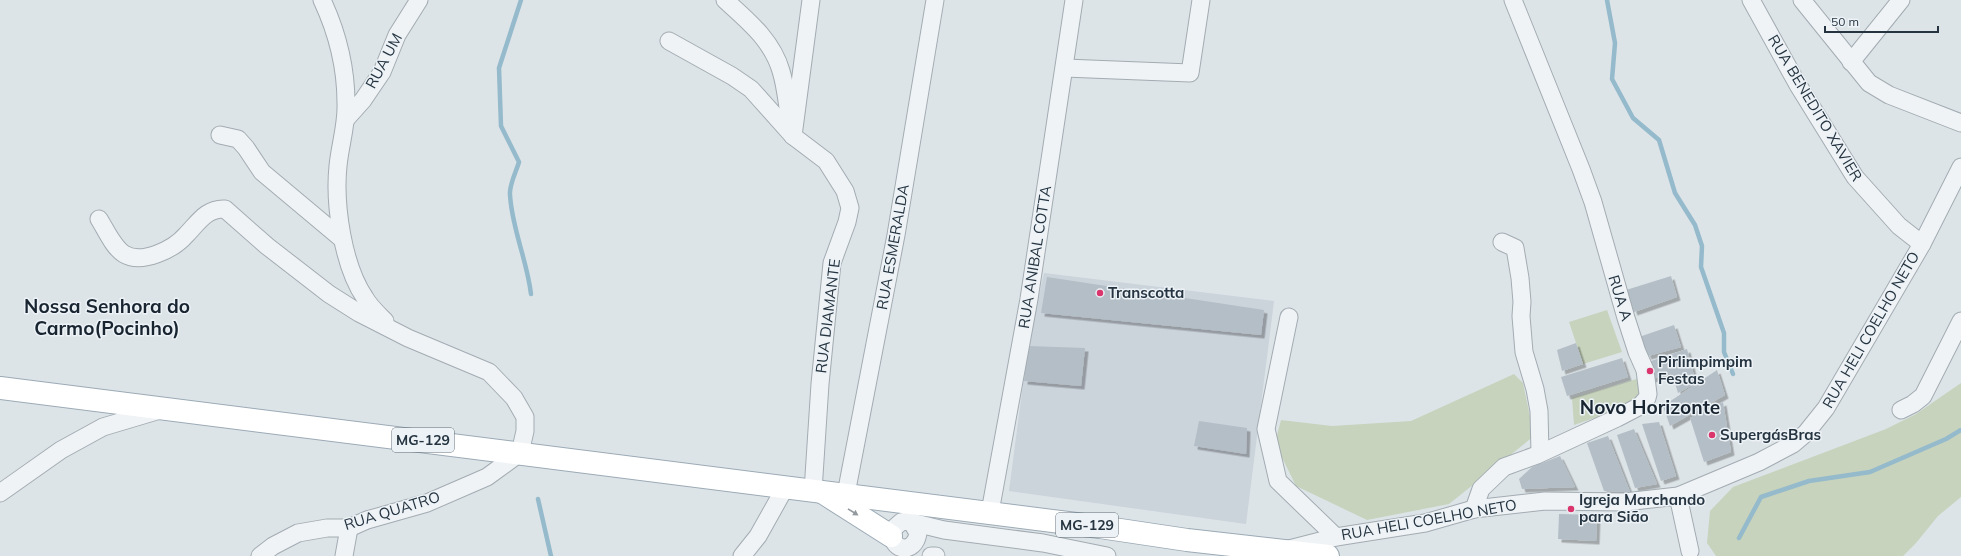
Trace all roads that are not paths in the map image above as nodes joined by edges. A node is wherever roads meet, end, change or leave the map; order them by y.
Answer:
1 (322, 0) edge
2 (419, 0) edge
3 (725, 0) edge
4 (811, 0) edge
5 (935, 0) edge
6 (1074, 0) edge
7 (1202, 0) edge
8 (1513, 0) edge
9 (1751, 0) edge
10 (1802, 0) edge
11 (1901, 0) edge
12 (668, 41) dead end
13 (1851, 62) junction
14 (1065, 68) junction
15 (346, 119) junction
16 (1961, 124) edge
17 (220, 135) dead end
18 (793, 136) junction
19 (1961, 167) edge
20 (99, 218) dead end
21 (342, 239) junction
22 (1502, 242) dead end
23 (1922, 244) junction
24 (1289, 317) dead end
25 (1961, 321) edge
26 (391, 328) junction
27 (0, 388) edge
28 (164, 408) junction
29 (1901, 410) dead end
30 (520, 453) junction
31 (1540, 453) junction
32 (786, 486) junction
33 (817, 491) junction
34 (0, 493) edge
35 (846, 494) junction
36 (1678, 496) junction
37 (1474, 509) junction
38 (990, 512) junction
39 (349, 528) junction
40 (1187, 540) junction
41 (912, 541) edge
42 (893, 545) edge
43 (1332, 546) edge
44 (1042, 550) edge
45 (1690, 551) dead end
46 (260, 556) edge
47 (344, 556) edge
48 (742, 556) edge
49 (931, 556) edge
50 (936, 556) edge
51 (1107, 556) edge
52 (1251, 556) edge

1 - 15 street
2 - 15 street, RUA UM
3 - 18 street
4 - 18 street
5 - 35 street, RUA ESMERALDA
6 - 14 street, RUA ANIBAL COTTA
7 - 14 street
8 - 31 street, RUA A
9 - 23 street, RUA BENEDITO XAVIER
10 - 13 street
11 - 13 street
12 - 18 street, RUA DIAMANTE
13 - 16 street
14 - 38 street, RUA ANIBAL COTTA
15 - 21 street
17 - 21 street
18 - 33 street, RUA DIAMANTE
19 - 23 street, RUA HELI COELHO NETO
20 - 26 street
21 - 26 street
22 - 31 street
23 - 36 street, RUA HELI COELHO NETO
24 - 43 street
25 - 29 street
26 - 30 street
27 - 28 main road, MG-129
28 - 30 main road, MG-129
28 - 34 street
30 - 32 main road, MG-129
30 - 39 street, RUA QUATRO
31 - 37 street, RUA A
32 - 33 main road, MG-129
32 - 48 street
33 - 35 main road, MG-129
33 -> 42 main road
35 - 38 main road, MG-129
36 - 37 street, RUA HELI COELHO NETO
36 - 45 street
37 - 43 street, RUA HELI COELHO NETO
38 - 40 main road, MG-129
39 - 46 street, RUA QUATRO
39 - 47 street
40 - 43 main road, MG-129
40 - 52 main road
41 - 42 street
41 - 42 street
41 - 44 street
44 - 51 street
49 - 50 street

